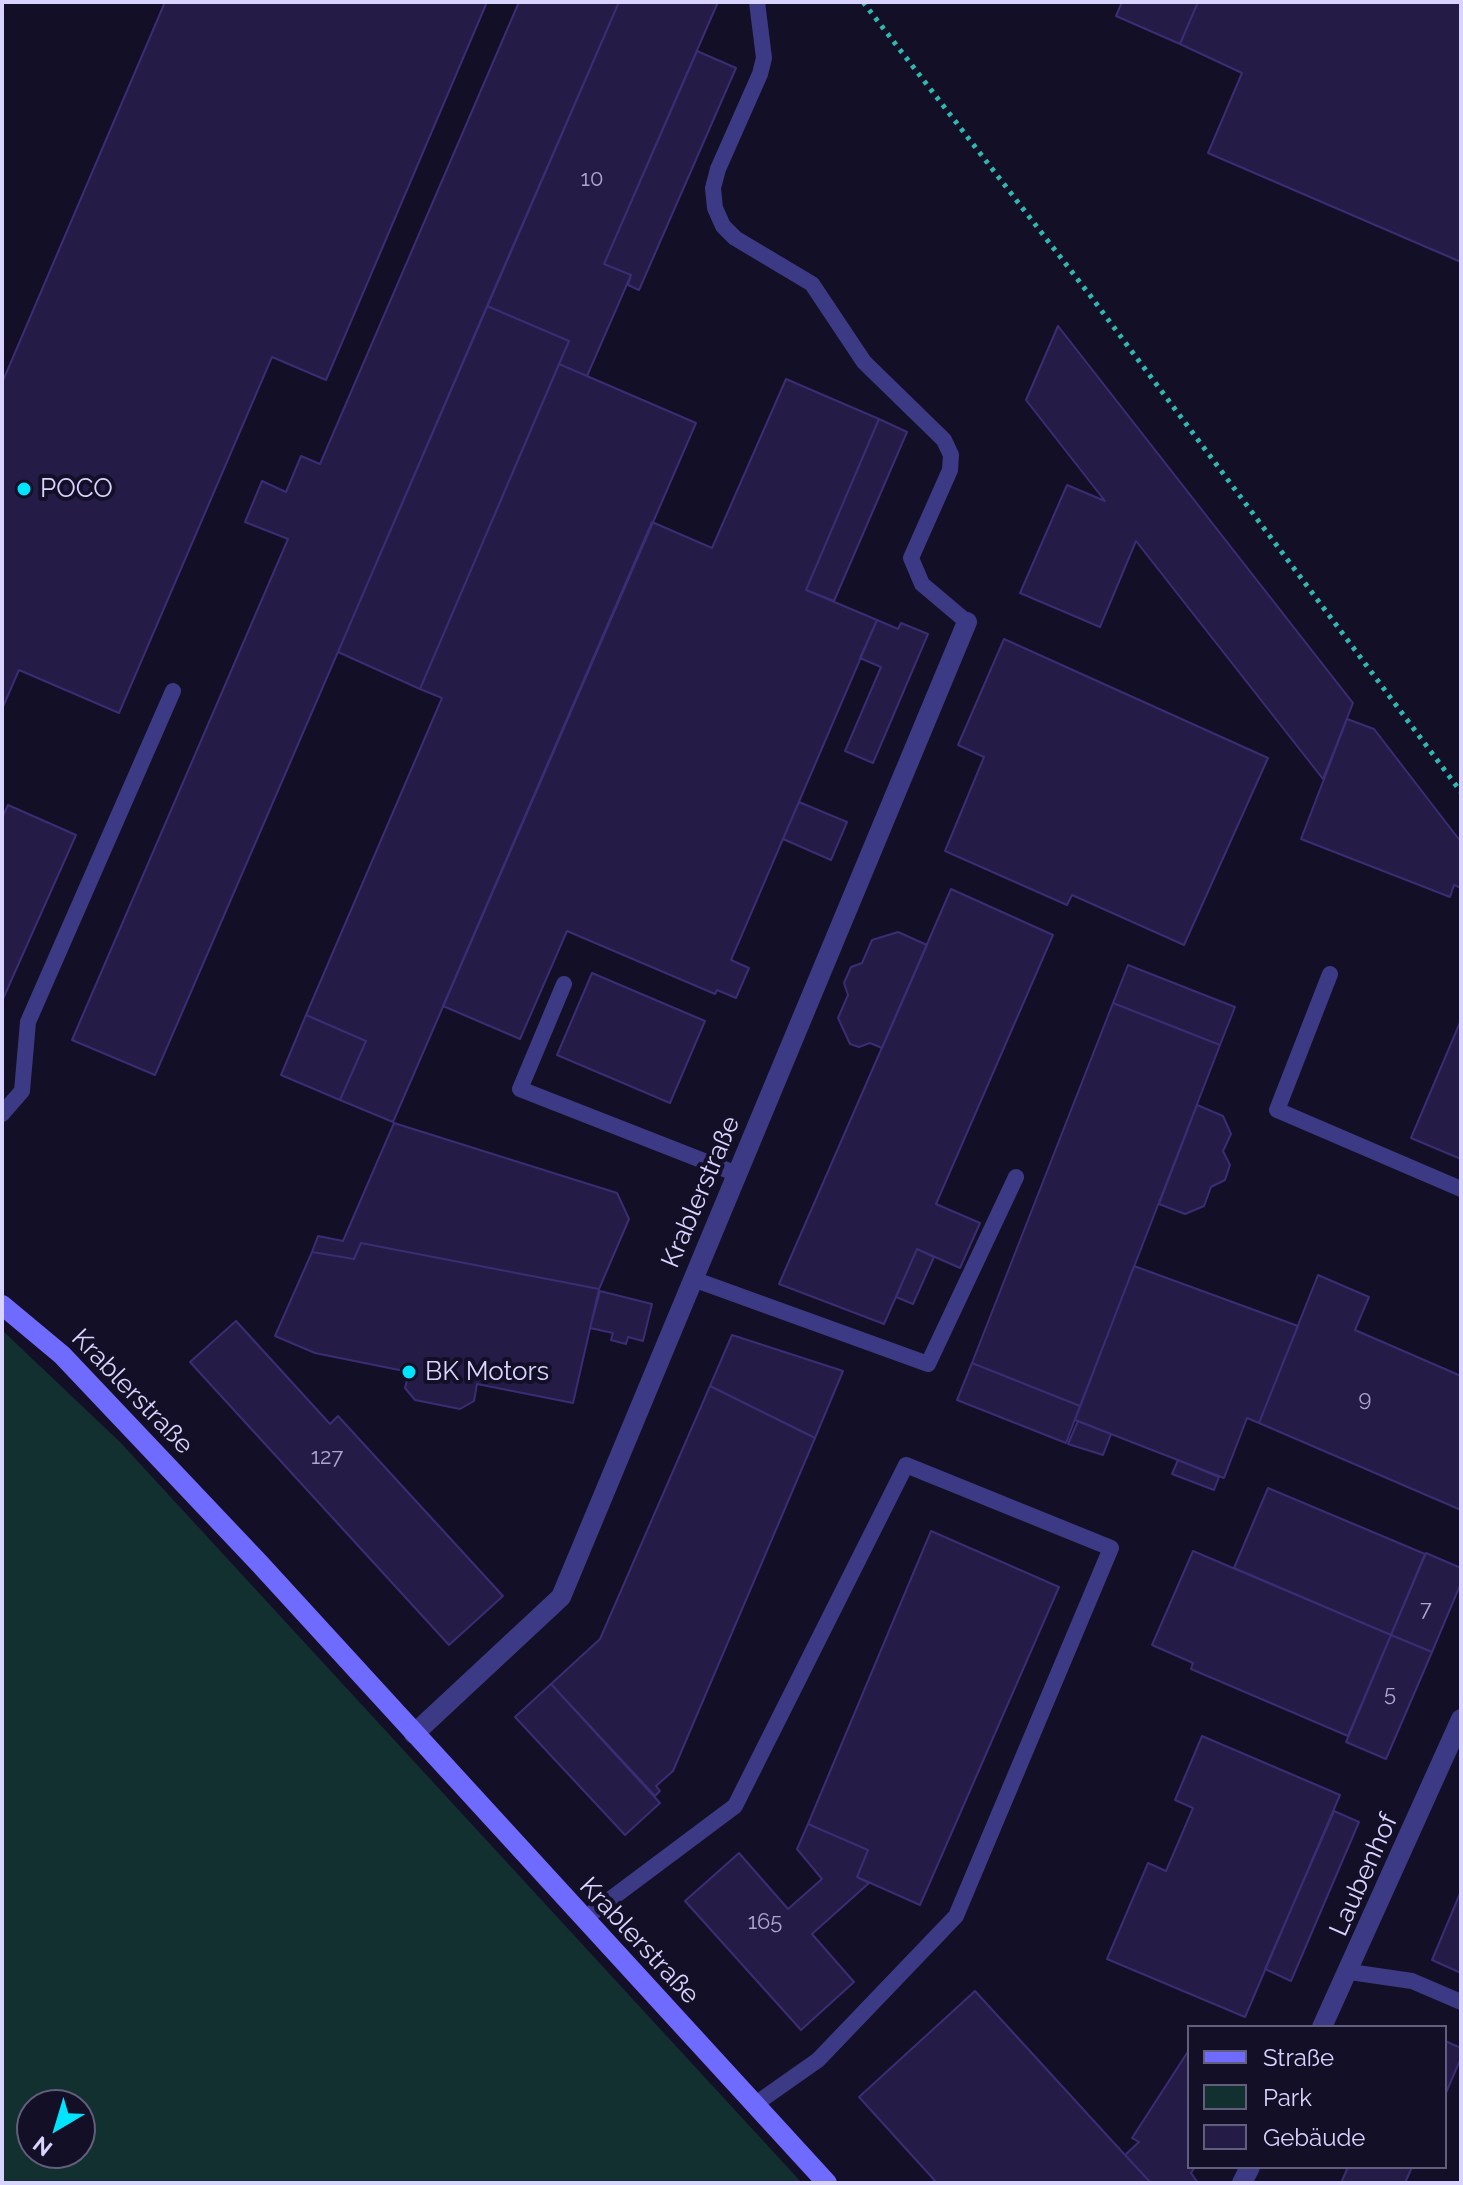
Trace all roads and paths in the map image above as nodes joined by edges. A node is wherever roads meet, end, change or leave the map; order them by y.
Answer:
1 (757, 2) edge
2 (863, 2) edge
3 (967, 622) joint
4 (173, 691) dead end
5 (1461, 792) edge
6 (1330, 974) dead end
7 (564, 984) dead end
8 (2, 1114) edge
9 (737, 1174) junction
10 (1016, 1177) dead end
11 (1461, 1189) edge
12 (693, 1279) junction
13 (2, 1305) edge
14 (1461, 1719) edge
15 (414, 1734) junction
16 (1456, 1745) edge
17 (584, 1919) junction
18 (1350, 1972) junction
19 (1461, 2002) edge
20 (1323, 2025) edge
21 (754, 2105) junction
22 (827, 2183) edge

1 - 3 lane
2 - 5 path
3 - 9 street, Krablerstraße
4 - 8 lane
6 - 11 lane
7 - 9 lane
9 - 12 street, Krablerstraße
10 - 12 lane
12 - 15 street, Krablerstraße
13 - 15 street, Krablerstraße
14 - 16 street, Laubenhof
15 - 17 street, Krablerstraße
16 - 18 street, Laubenhof
17 - 21 street, Krablerstraße
17 - 21 lane
18 - 19 lane
18 - 20 street, Laubenhof
21 - 22 street, Krablerstraße

